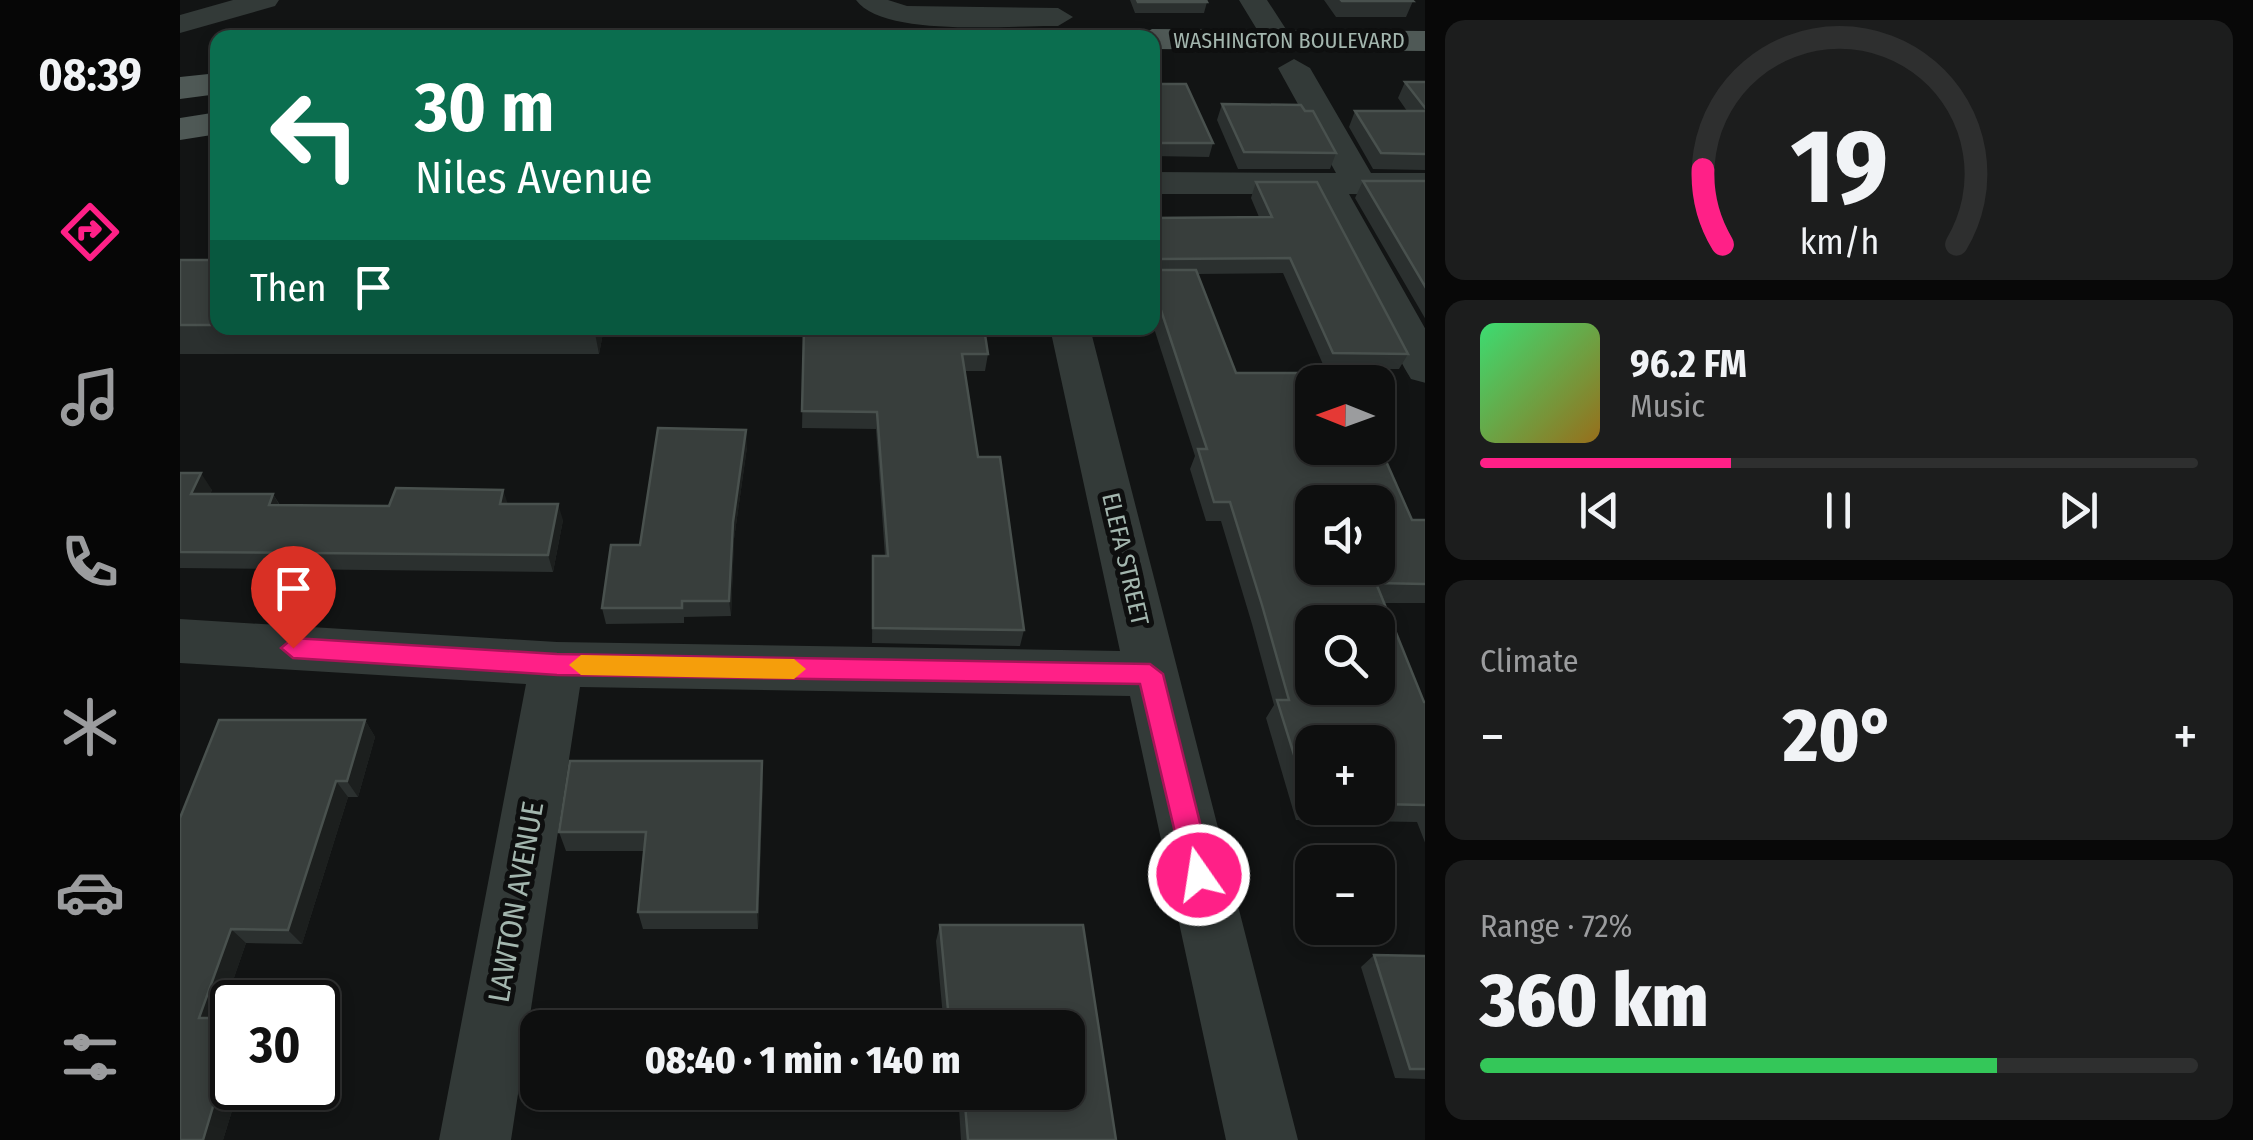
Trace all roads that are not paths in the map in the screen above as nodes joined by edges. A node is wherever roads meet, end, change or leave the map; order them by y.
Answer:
1 (264, 0) edge
2 (870, 0) edge
3 (1254, 0) edge
4 (1059, 18) edge
5 (180, 24) edge
6 (1160, 40) edge
7 (1425, 41) edge
8 (1286, 54) junction
9 (1160, 67) edge
10 (1425, 68) edge
11 (210, 84) edge
12 (180, 88) edge
13 (210, 124) edge
14 (180, 129) edge
15 (1160, 183) edge
16 (1342, 184) junction
17 (1425, 184) edge
18 (1072, 335) edge
19 (1425, 366) edge
20 (180, 641) edge
21 (557, 664) junction
22 (1150, 674) junction
23 (474, 1140) edge
24 (1262, 1140) edge

1 - 5 street
2 - 4 street
3 - 8 street
6 - 8 main road, WASHINGTON BOULEVARD
7 - 8 main road, WASHINGTON BOULEVARD
8 - 9 main road, WASHINGTON BOULEVARD
8 - 10 main road, WASHINGTON BOULEVARD
8 - 16 street
11 - 12 main road
13 - 14 main road
15 - 16 street
16 - 17 street
16 - 19 street
18 - 22 street, ELEFA STREET
20 - 21 street
21 - 22 street
21 - 23 street, LAWTON AVENUE
22 - 24 street, ELEFA STREET

